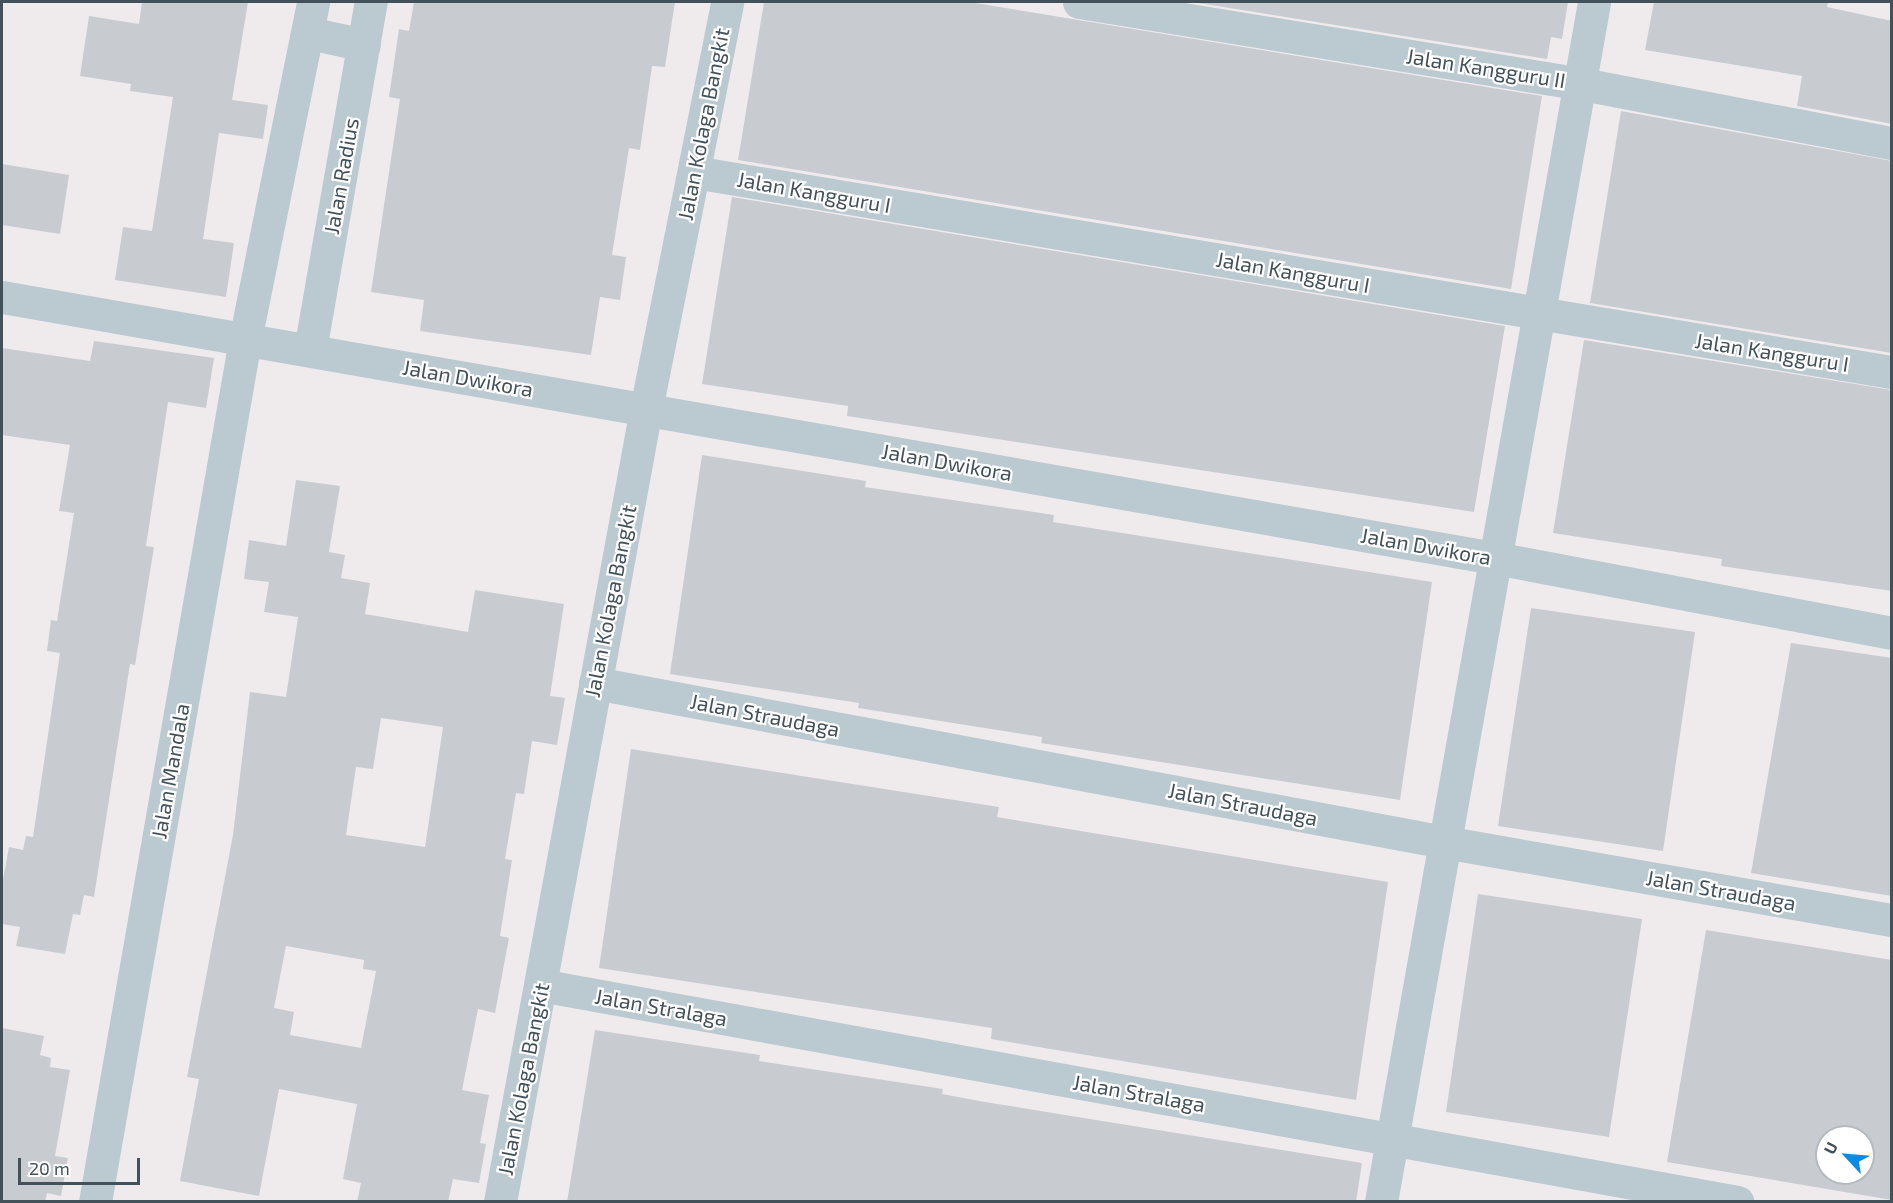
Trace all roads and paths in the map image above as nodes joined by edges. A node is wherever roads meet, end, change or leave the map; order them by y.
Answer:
1 (371, 2) edge
2 (727, 2) edge
3 (1079, 2) edge
4 (1594, 2) edge
5 (311, 17) edge
6 (364, 45) junction
7 (1582, 84) junction
8 (1892, 143) edge
9 (694, 172) junction
10 (2, 297) edge
11 (1541, 314) junction
12 (245, 340) junction
13 (310, 350) junction
14 (1892, 372) edge
15 (646, 409) junction
16 (1495, 558) junction
17 (1892, 633) edge
18 (595, 683) junction
19 (1444, 842) junction
20 (1892, 920) edge
21 (540, 985) junction
22 (1392, 1139) junction
23 (95, 1202) edge
24 (500, 1202) edge
25 (1381, 1202) edge
26 (1738, 1202) edge

1 - 6 street, Jalan Radius
2 - 9 street, Jalan Kolaga Bangkit
3 - 7 street, Jalan Kangguru II
4 - 7 street
5 - 6 street
5 - 12 street
6 - 13 street, Jalan Radius
7 - 8 street, Jalan Kangguru II
7 - 11 street
9 - 11 street, Jalan Kangguru I
9 - 15 street, Jalan Kolaga Bangkit
10 - 12 street, Jalan Dwikora
11 - 14 street, Jalan Kangguru I
11 - 16 street
12 - 13 street, Jalan Dwikora
12 - 23 street, Jalan Mandala
13 - 15 street, Jalan Dwikora
15 - 16 street, Jalan Dwikora
15 - 18 street, Jalan Kolaga Bangkit
16 - 17 street, Jalan Dwikora
16 - 19 street
18 - 19 street, Jalan Straudaga
18 - 21 street, Jalan Kolaga Bangkit
19 - 20 street, Jalan Straudaga
19 - 22 street
21 - 22 street, Jalan Stralaga
21 - 24 street, Jalan Kolaga Bangkit
22 - 25 street
22 - 26 street, Jalan Stralaga

